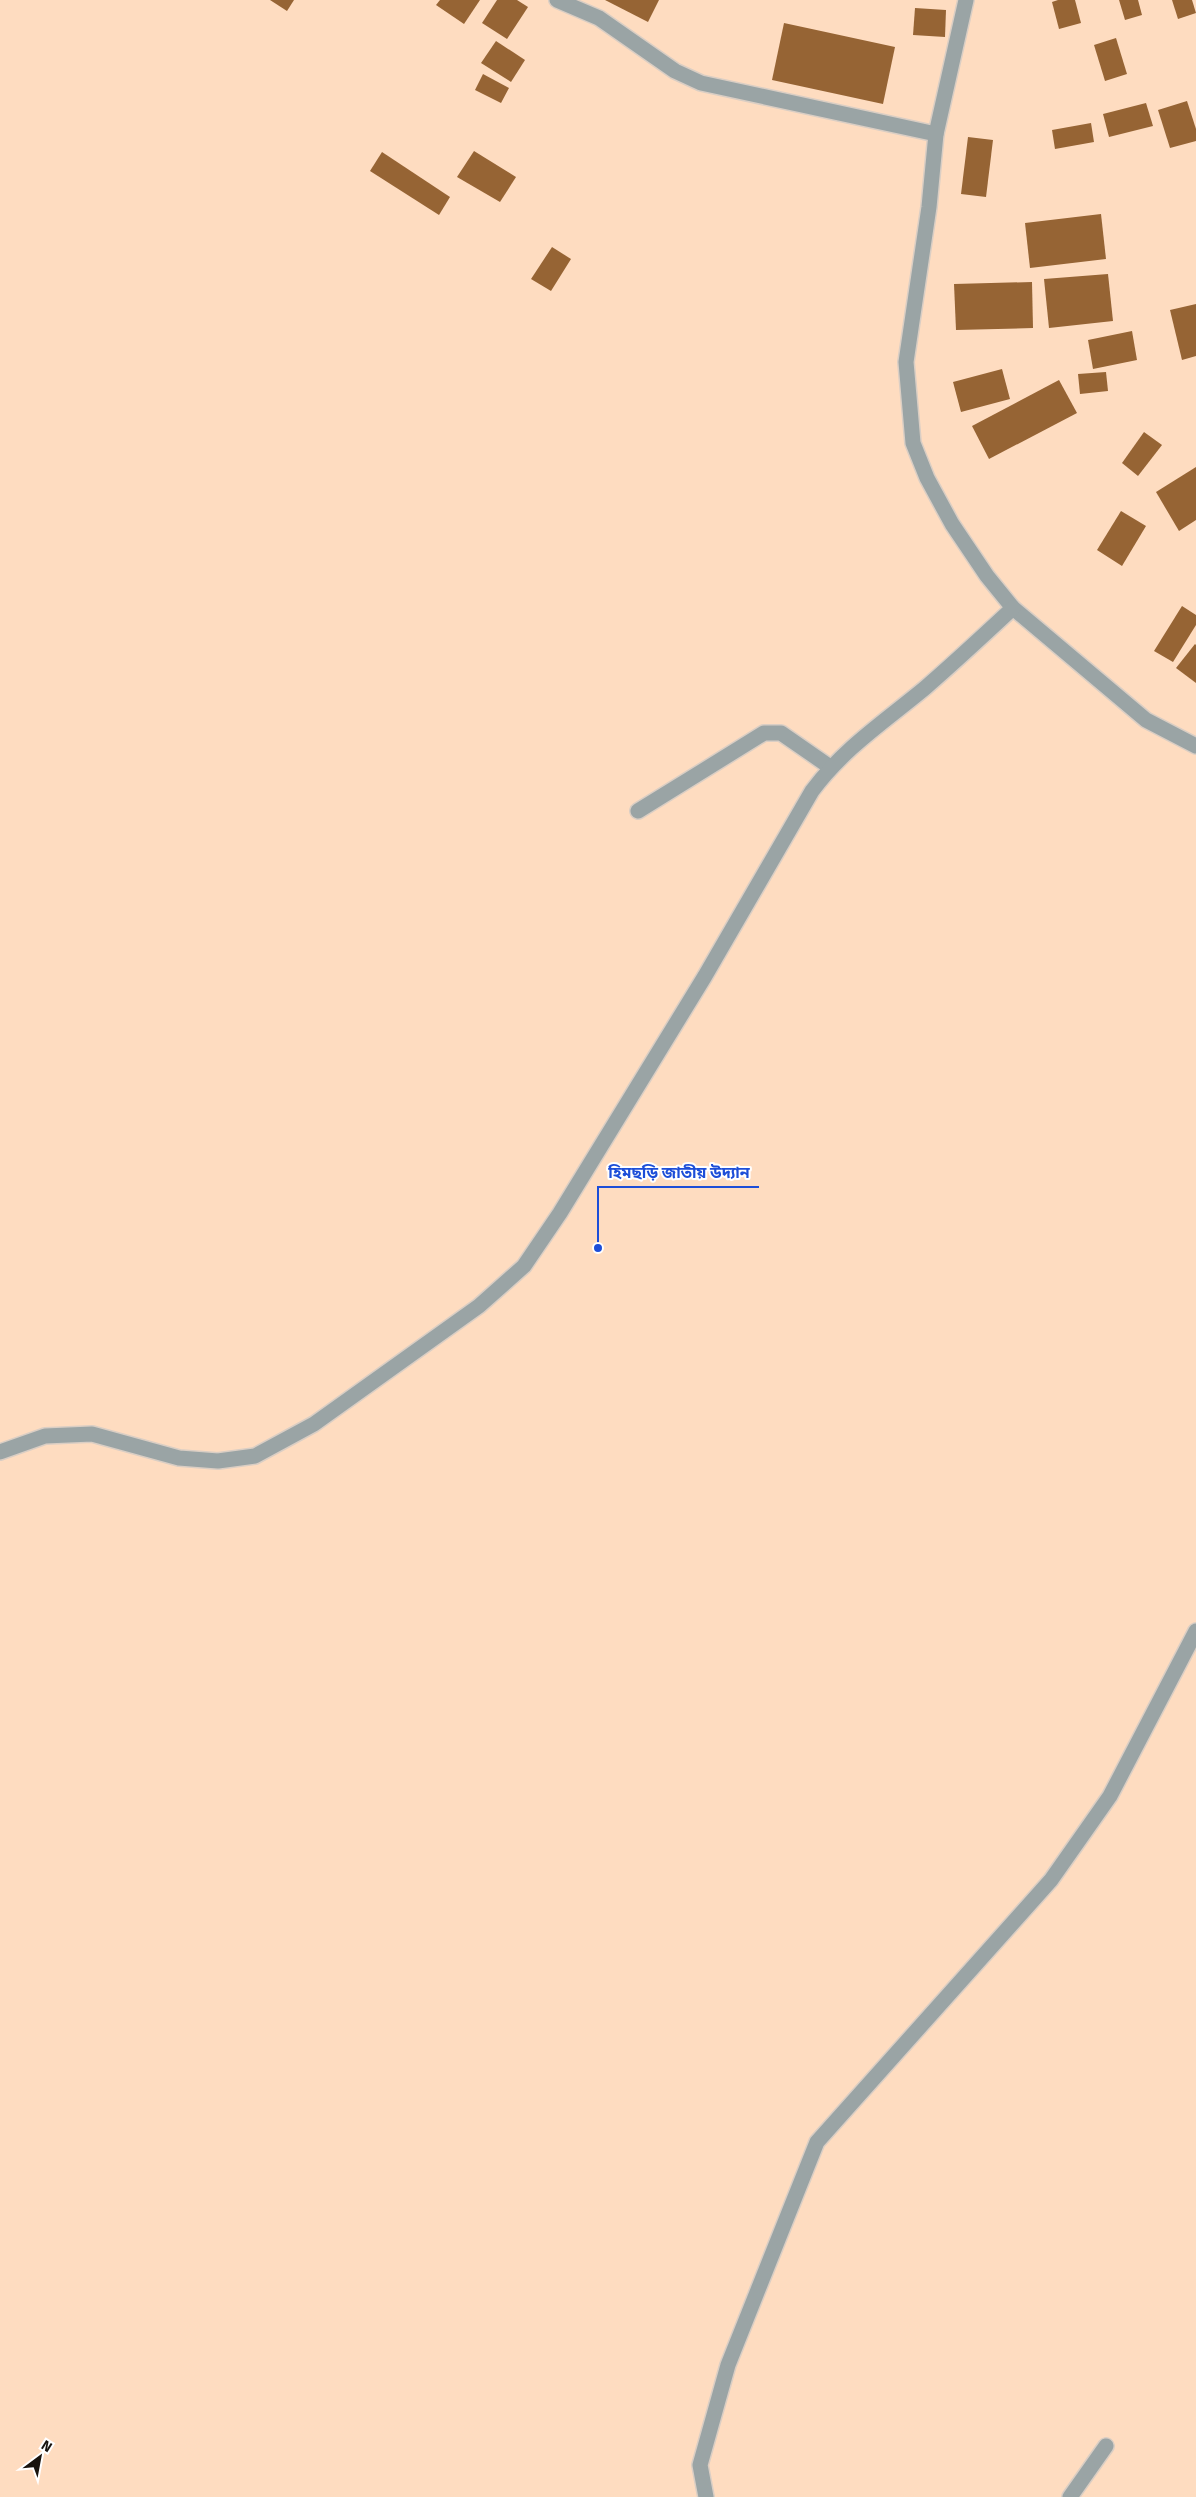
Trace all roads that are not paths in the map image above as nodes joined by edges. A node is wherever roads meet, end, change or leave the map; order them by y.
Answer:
1 (557, 0) edge
2 (966, 0) edge
3 (936, 134) junction
4 (1013, 608) junction
5 (1196, 746) edge
6 (830, 767) junction
7 (638, 811) dead end
8 (0, 1452) edge
9 (1196, 1631) edge
10 (1106, 2446) dead end
11 (706, 2497) edge
12 (1070, 2497) edge

1 - 3 street
2 - 3 street
3 - 4 street
4 - 5 street
4 - 6 street
6 - 7 street
6 - 8 street
9 - 11 street
10 - 12 street

